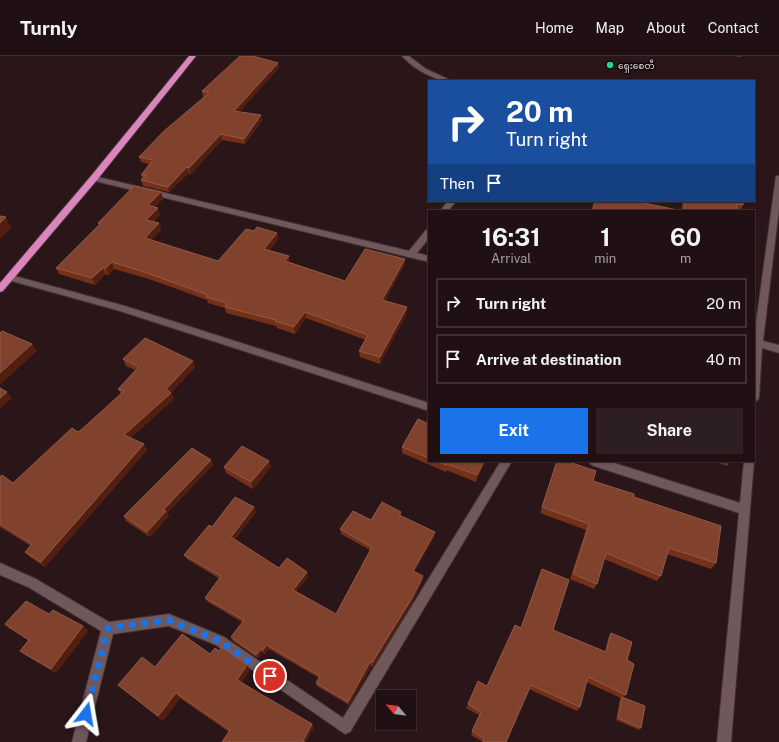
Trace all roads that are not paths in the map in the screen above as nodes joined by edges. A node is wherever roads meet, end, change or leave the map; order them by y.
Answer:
1 (193, 56) edge
2 (405, 56) edge
3 (447, 80) edge
4 (94, 178) junction
5 (779, 178) edge
6 (451, 202) edge
7 (445, 210) edge
8 (428, 233) edge
9 (412, 254) junction
10 (428, 259) edge
11 (10, 278) junction
12 (0, 289) edge
13 (756, 343) edge
14 (779, 349) edge
15 (755, 370) edge
16 (428, 407) edge
17 (506, 462) edge
18 (597, 462) edge
19 (749, 462) edge
20 (745, 510) junction
21 (0, 569) edge
22 (108, 628) junction
23 (79, 742) edge
24 (724, 742) edge

1 - 4 highway
2 - 3 street
4 - 9 street
4 - 11 highway
5 - 13 street
6 - 7 street
8 - 9 street
9 - 10 street
11 - 12 highway
11 - 16 street
13 - 14 street
13 - 15 street
17 - 22 street
18 - 20 street
19 - 20 street
20 - 24 street
21 - 22 street
22 - 23 street

